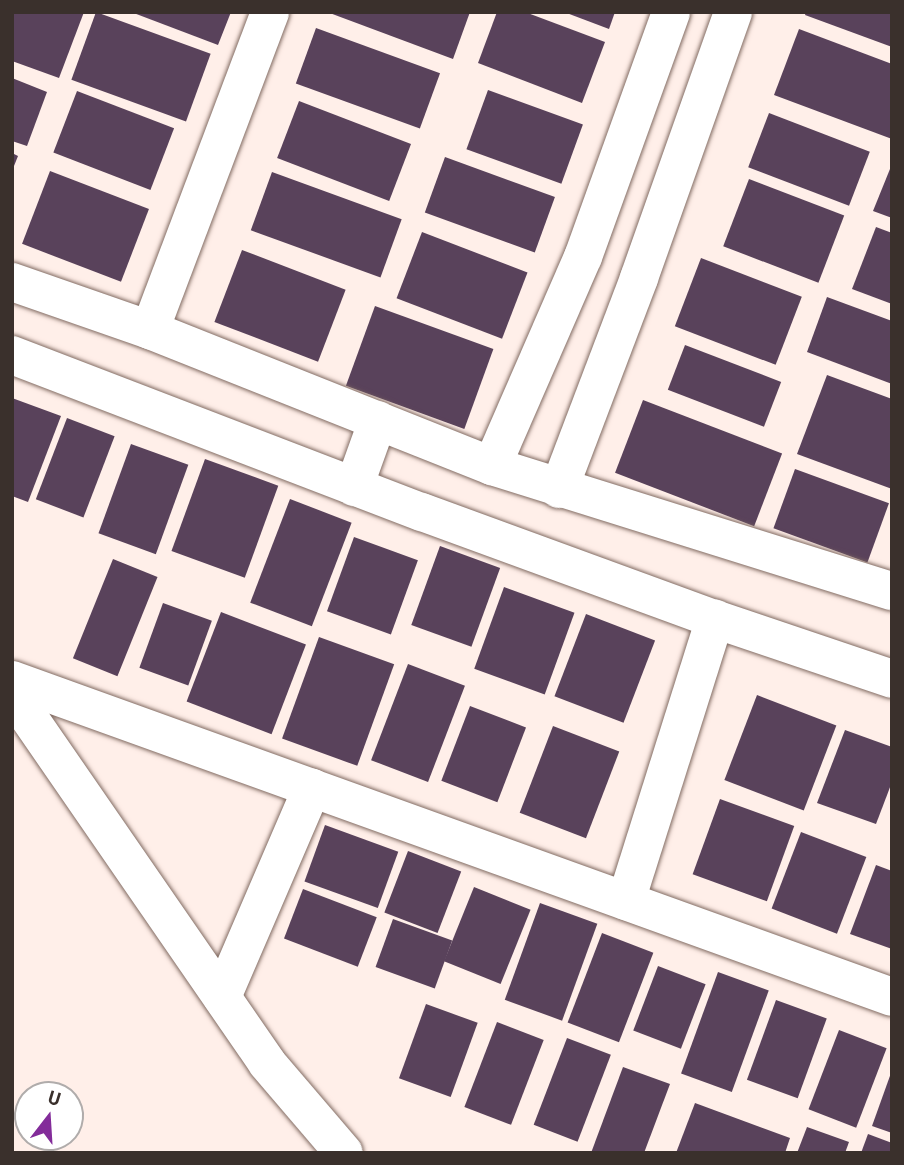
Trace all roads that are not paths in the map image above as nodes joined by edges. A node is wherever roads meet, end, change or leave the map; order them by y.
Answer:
1 (270, 12) edge
2 (671, 12) edge
3 (733, 12) edge
4 (632, 121) junction
5 (687, 142) junction
6 (583, 257) junction
7 (639, 278) junction
8 (12, 282) edge
9 (150, 330) junction
10 (12, 355) edge
11 (378, 420) junction
12 (492, 466) junction
13 (354, 487) junction
14 (559, 489) junction
15 (892, 590) edge
16 (715, 619) junction
17 (891, 675) edge
18 (12, 680) edge
19 (12, 693) edge
20 (312, 788) junction
21 (626, 901) junction
22 (222, 997) junction
23 (892, 998) edge
24 (344, 1153) edge

1 - 9 street
2 - 4 street
3 - 5 street
4 - 5 street
4 - 6 street
5 - 7 street
6 - 7 street
6 - 12 street
7 - 14 street
8 - 9 street
9 - 11 street
10 - 13 street
11 - 12 street
11 - 13 street
12 - 14 street
13 - 16 street
14 - 15 street
16 - 17 street
16 - 21 street
18 - 20 street
19 - 22 street
20 - 21 street
20 - 22 street
21 - 23 street
22 - 24 street

